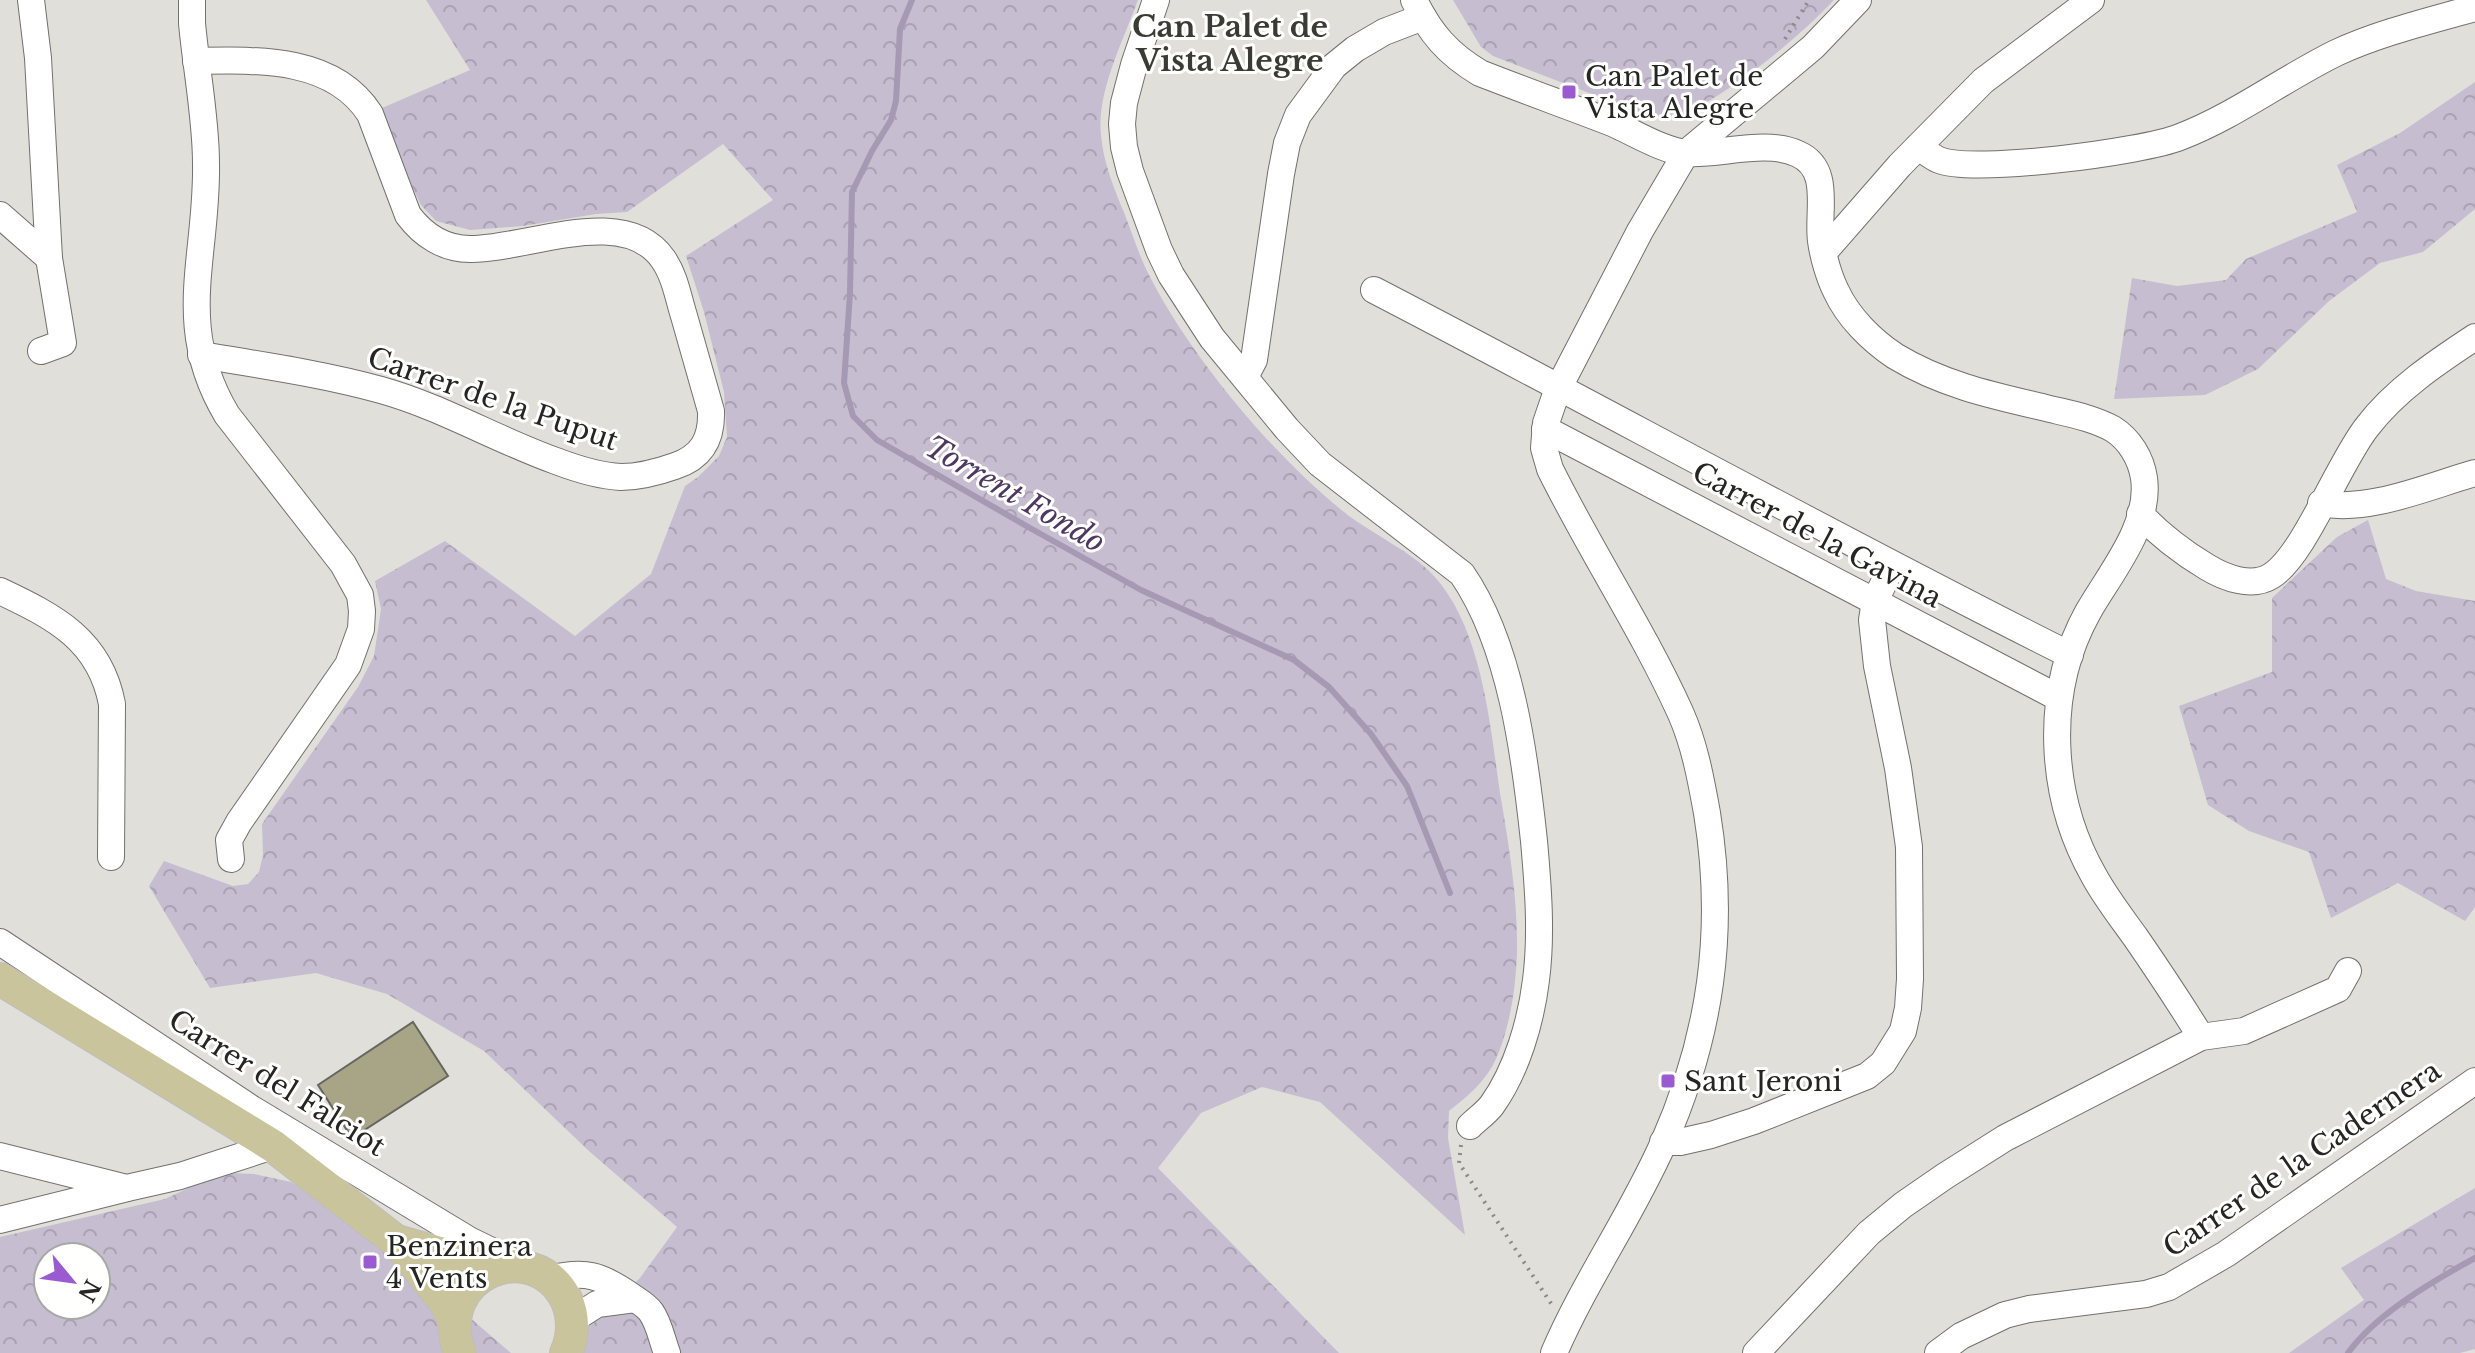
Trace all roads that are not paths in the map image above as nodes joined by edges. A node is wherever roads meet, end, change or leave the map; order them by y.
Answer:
1 (31, 0) edge
2 (192, 0) edge
3 (1156, 0) edge
4 (1858, 0) edge
5 (2091, 0) edge
6 (2475, 8) edge
7 (1418, 9) edge
8 (196, 61) junction
9 (1918, 147) junction
10 (1686, 153) junction
11 (0, 215) edge
12 (1824, 252) junction
13 (49, 258) junction
14 (1374, 290) dead end
15 (2475, 337) edge
16 (41, 351) dead end
17 (201, 355) junction
18 (1245, 377) junction
19 (1559, 386) junction
20 (1545, 429) junction
21 (2475, 473) edge
22 (2321, 503) junction
23 (2140, 514) junction
24 (1892, 566) junction
25 (0, 591) edge
26 (1875, 601) junction
27 (2070, 655) junction
28 (2059, 698) junction
29 (111, 857) dead end
30 (231, 859) dead end
31 (0, 942) edge
32 (2348, 971) dead end
33 (0, 979) edge
34 (2201, 1037) junction
35 (106, 1045) junction
36 (206, 1080) junction
37 (2475, 1081) edge
38 (1470, 1126) road end
39 (1663, 1142) junction
40 (273, 1146) junction
41 (0, 1156) edge
42 (127, 1188) junction
43 (0, 1220) edge
44 (396, 1241) junction
45 (524, 1272) junction
46 (635, 1299) junction
47 (454, 1321) junction
48 (572, 1340) edge
49 (460, 1353) edge
50 (667, 1353) edge
51 (1554, 1353) edge
52 (1756, 1353) edge
53 (1938, 1353) edge

1 - 13 street
2 - 8 street
3 - 18 street
4 - 10 street
5 - 9 street
6 - 9 street
7 - 10 street
7 - 18 street
8 - 17 street
8 - 17 street, Carrer de la Puput
9 - 12 street
10 - 12 street
10 - 19 street
11 - 13 street
12 - 23 street
13 - 16 street
14 - 19 street, Carrer de la Gavina
15 - 22 street
17 - 30 street
18 - 38 street
19 - 20 street
19 - 24 street, Carrer de la Gavina
20 - 26 street, Carrer de la Gavina
20 - 39 street
21 - 22 street
22 - 23 street
23 - 27 street
24 - 26 street
24 - 27 street, Carrer de la Gavina
25 - 29 street
26 - 28 street, Carrer de la Gavina
26 - 39 street
27 - 28 street
28 - 34 street
31 - 36 street, Carrer del Falciot
32 - 34 street
33 - 35 main road
34 - 52 street
35 - 36 main road
35 - 40 main road
36 - 45 street, Carrer del Falciot
37 - 53 street, Carrer de la Cadernera
39 - 51 street
40 - 42 street
40 - 44 main road
41 - 42 street
42 - 43 street
44 - 45 main road
44 - 47 main road
45 - 46 street
45 - 47 main road
45 - 48 main road
46 - 48 street
46 - 50 street
47 - 49 main road

